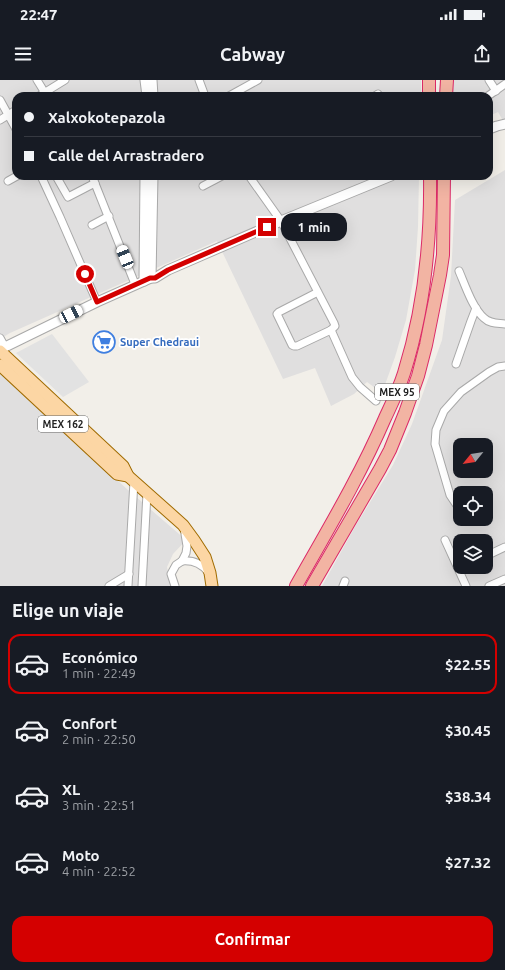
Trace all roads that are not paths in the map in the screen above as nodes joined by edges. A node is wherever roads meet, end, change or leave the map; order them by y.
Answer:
1 (37, 80) edge
2 (65, 80) edge
3 (145, 80) edge
4 (152, 80) edge
5 (199, 80) edge
6 (258, 80) edge
7 (429, 80) edge
8 (447, 80) edge
9 (489, 80) edge
10 (505, 84) edge
11 (496, 91) junction
12 (41, 92) edge
13 (45, 92) edge
14 (146, 92) edge
15 (153, 92) edge
16 (204, 92) edge
17 (236, 92) edge
18 (429, 92) edge
19 (446, 92) edge
20 (493, 93) edge
21 (0, 100) edge
22 (12, 112) edge
23 (8, 115) junction
24 (0, 120) edge
25 (12, 122) edge
26 (505, 124) edge
27 (493, 128) edge
28 (12, 179) edge
29 (43, 180) edge
30 (58, 180) edge
31 (94, 180) edge
32 (145, 180) edge
33 (152, 180) edge
34 (214, 180) edge
35 (253, 180) edge
36 (380, 180) edge
37 (430, 180) edge
38 (444, 180) edge
39 (8, 181) dead end
40 (95, 183) junction
41 (203, 186) dead end
42 (109, 216) junction
43 (281, 220) junction
44 (92, 225) dead end
45 (459, 271) dead end
46 (143, 281) junction
47 (318, 292) junction
48 (97, 302) junction
49 (476, 308) junction
50 (505, 324) edge
51 (331, 330) junction
52 (0, 338) edge
53 (2, 349) edge
54 (456, 364) dead end
55 (0, 365) edge
56 (505, 366) edge
57 (376, 401) dead end
58 (131, 479) junction
59 (147, 493) junction
60 (453, 500) edge
61 (183, 525) junction
62 (445, 540) dead end
63 (505, 547) edge
64 (493, 553) edge
65 (453, 555) edge
66 (182, 561) junction
67 (210, 573) junction
68 (128, 574) junction
69 (462, 574) edge
70 (505, 579) edge
71 (109, 586) edge
72 (128, 586) edge
73 (142, 586) edge
74 (174, 586) edge
75 (212, 586) edge
76 (296, 586) edge
77 (312, 586) edge
78 (466, 586) edge
79 (489, 586) edge

1 - 12 street
2 - 13 street
3 - 14 street
4 - 15 street
5 - 16 street
6 - 17 street
7 - 18 highway
8 - 19 highway
9 - 11 street
10 - 11 street
11 - 20 street
21 - 23 street
22 - 23 street
23 - 24 street
23 - 25 street
26 - 27 street
28 - 39 street
29 - 48 street
30 - 40 street
31 - 40 street
32 - 46 street
33 - 46 street
34 - 41 street
35 - 43 street
36 - 43 street
37 - 76 highway, MEX 95
38 - 77 highway, MEX 95
40 - 42 street
42 - 44 street
42 - 46 street
43 - 46 street
43 - 47 street
45 - 49 street
46 - 48 street
47 - 51 street
47 - 51 street
48 - 53 street
49 - 50 street
49 - 54 street
51 - 57 street
52 - 53 street
53 - 58 main road, MEX 162
55 - 58 main road, MEX 162
56 - 60 street
58 - 59 main road, MEX 162
58 - 68 street
59 - 61 main road, MEX 162
59 - 73 street
61 - 66 street
61 - 67 main road, MEX 162
62 - 65 street
63 - 64 street
66 - 67 street
66 - 74 street
67 - 75 main road, MEX 162
68 - 71 street
68 - 72 street
69 - 78 street
70 - 79 street

